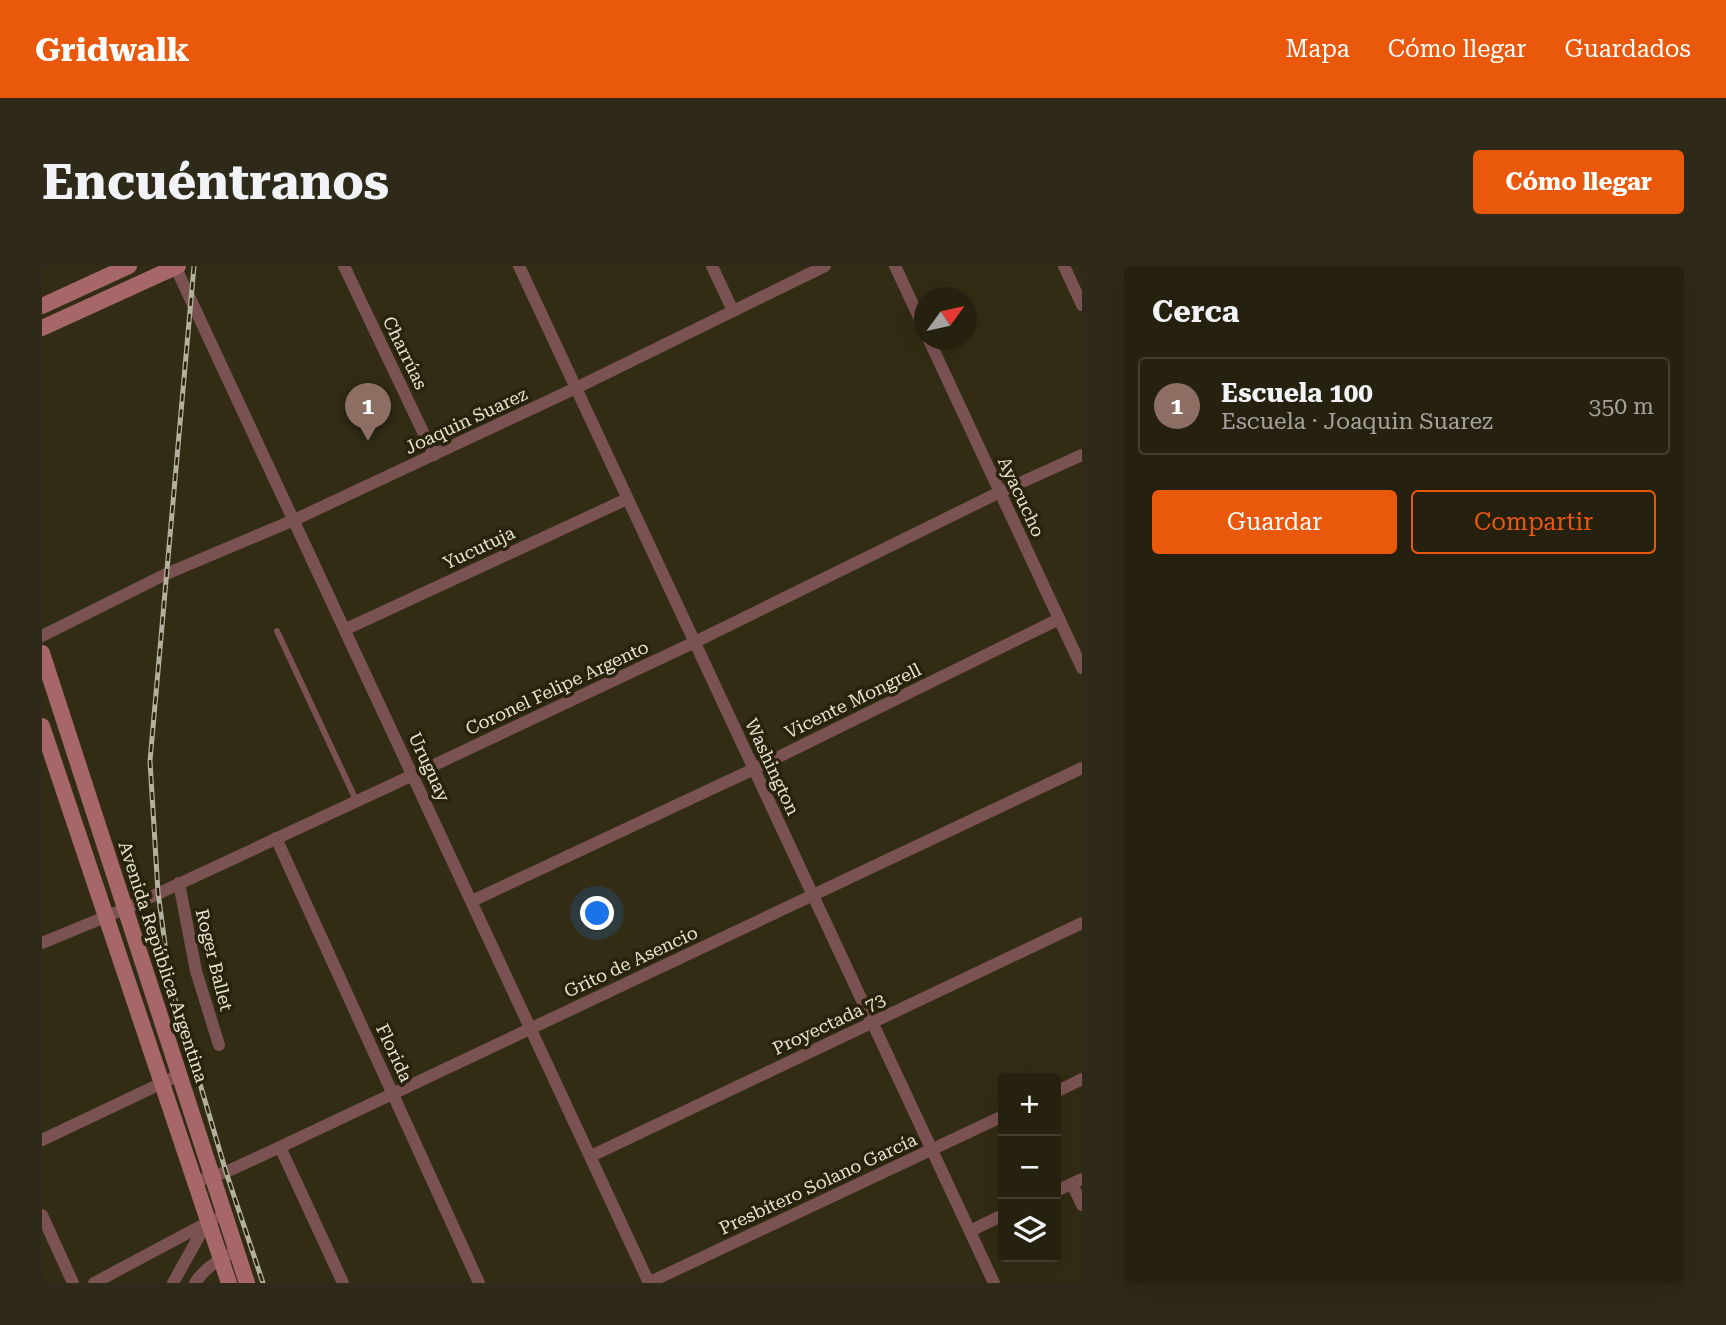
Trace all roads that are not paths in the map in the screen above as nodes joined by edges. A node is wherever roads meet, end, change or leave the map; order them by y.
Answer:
1 (129, 266) edge
2 (176, 266) edge
3 (344, 266) edge
4 (519, 266) edge
5 (712, 266) edge
6 (825, 266) edge
7 (895, 266) edge
8 (1064, 266) edge
9 (1082, 305) edge
10 (42, 306) edge
11 (914, 307) edge
12 (733, 311) junction
13 (42, 327) edge
14 (934, 350) edge
15 (576, 388) junction
16 (434, 455) junction
17 (1082, 455) edge
18 (1000, 492) junction
19 (627, 499) junction
20 (294, 520) junction
21 (1059, 620) junction
22 (346, 629) junction
23 (276, 632) dead end
24 (42, 636) edge
25 (695, 642) junction
26 (42, 653) edge
27 (1082, 668) edge
28 (42, 726) edge
29 (1082, 768) edge
30 (754, 769) junction
31 (413, 775) junction
32 (356, 800) junction
33 (276, 838) junction
34 (179, 883) junction
35 (812, 895) junction
36 (472, 901) junction
37 (127, 908) junction
38 (106, 916) junction
39 (1082, 923) edge
40 (42, 943) edge
41 (872, 1023) junction
42 (532, 1028) junction
43 (219, 1045) dead end
44 (179, 1075) junction
45 (1082, 1079) edge
46 (161, 1084) junction
47 (1061, 1090) edge
48 (393, 1093) junction
49 (998, 1118) edge
50 (42, 1140) edge
51 (280, 1147) junction
52 (931, 1150) junction
53 (591, 1156) junction
54 (212, 1176) junction
55 (1077, 1181) edge
56 (194, 1182) junction
57 (1061, 1189) edge
58 (1082, 1205) edge
59 (224, 1214) junction
60 (42, 1215) edge
61 (998, 1218) edge
62 (207, 1222) junction
63 (970, 1231) junction
64 (237, 1251) junction
65 (220, 1258) junction
66 (73, 1283) edge
67 (94, 1283) edge
68 (173, 1283) edge
69 (195, 1283) edge
70 (229, 1283) edge
71 (247, 1283) edge
72 (343, 1283) edge
73 (479, 1283) edge
74 (649, 1283) edge
75 (994, 1283) edge

1 - 10 street
2 - 13 street
2 - 20 street, Uruguay
3 - 16 street, Charrúas
4 - 15 street, Washington
5 - 12 street
6 - 12 street, Joaquin Suarez
7 - 11 street
8 - 9 street
12 - 15 street, Joaquin Suarez
14 - 18 street, Ayacucho
15 - 16 street, Joaquin Suarez
15 - 19 street, Washington
16 - 20 street, Joaquin Suarez
17 - 18 street, Coronel Felipe Argento
18 - 21 street, Ayacucho
18 - 25 street, Coronel Felipe Argento
19 - 22 street, Yucutuja
19 - 25 street, Washington
20 - 22 street, Uruguay
20 - 24 street, Joaquin Suarez
21 - 27 street, Ayacucho
21 - 30 street, Vicente Mongrell
22 - 31 street, Uruguay
23 - 32 lane
25 - 30 street, Washington
25 - 31 street, Coronel Felipe Argento
26 - 37 street, Avenida República Argentina
28 - 38 street
29 - 35 street, Grito de Asencio
30 - 35 street, Washington
30 - 36 street, Vicente Mongrell
31 - 32 street, Coronel Felipe Argento
31 - 36 street, Uruguay
32 - 33 street, Coronel Felipe Argento
33 - 34 street, Coronel Felipe Argento
33 - 48 street, Florida
34 - 37 street, Coronel Felipe Argento
34 - 43 street, Roger Ballet
35 - 41 street, Washington
35 - 42 street, Grito de Asencio
36 - 42 street, Uruguay
37 - 38 street, Coronel Felipe Argento
37 - 44 street, Avenida República Argentina
38 - 40 street, Coronel Felipe Argento
38 - 46 street
39 - 41 street, Proyectada 73
41 - 52 street, Washington
41 - 53 street, Proyectada 73
42 - 48 street, Grito de Asencio
42 - 53 street, Uruguay
44 - 46 street
44 - 54 street, Avenida República Argentina
45 - 47 street
46 - 50 street
46 - 56 street
48 - 51 street, Grito de Asencio
48 - 73 street, Florida
49 - 52 street, Presbítero Solano García
51 - 54 street, Grito de Asencio
51 - 72 street
52 - 63 street, Washington
52 - 74 street, Presbítero Solano García
53 - 74 street, Uruguay
54 - 56 street, Grito de Asencio
54 - 59 street, Avenida República Argentina
55 - 57 street
55 - 58 street
56 - 62 street
59 - 62 street
59 - 64 street, Avenida República Argentina
60 - 66 street
61 - 63 street
62 - 65 street
62 - 67 street
62 - 68 street
63 - 75 street, Washington
64 - 65 street
64 - 71 street, Avenida República Argentina
65 - 69 street
65 - 70 street

